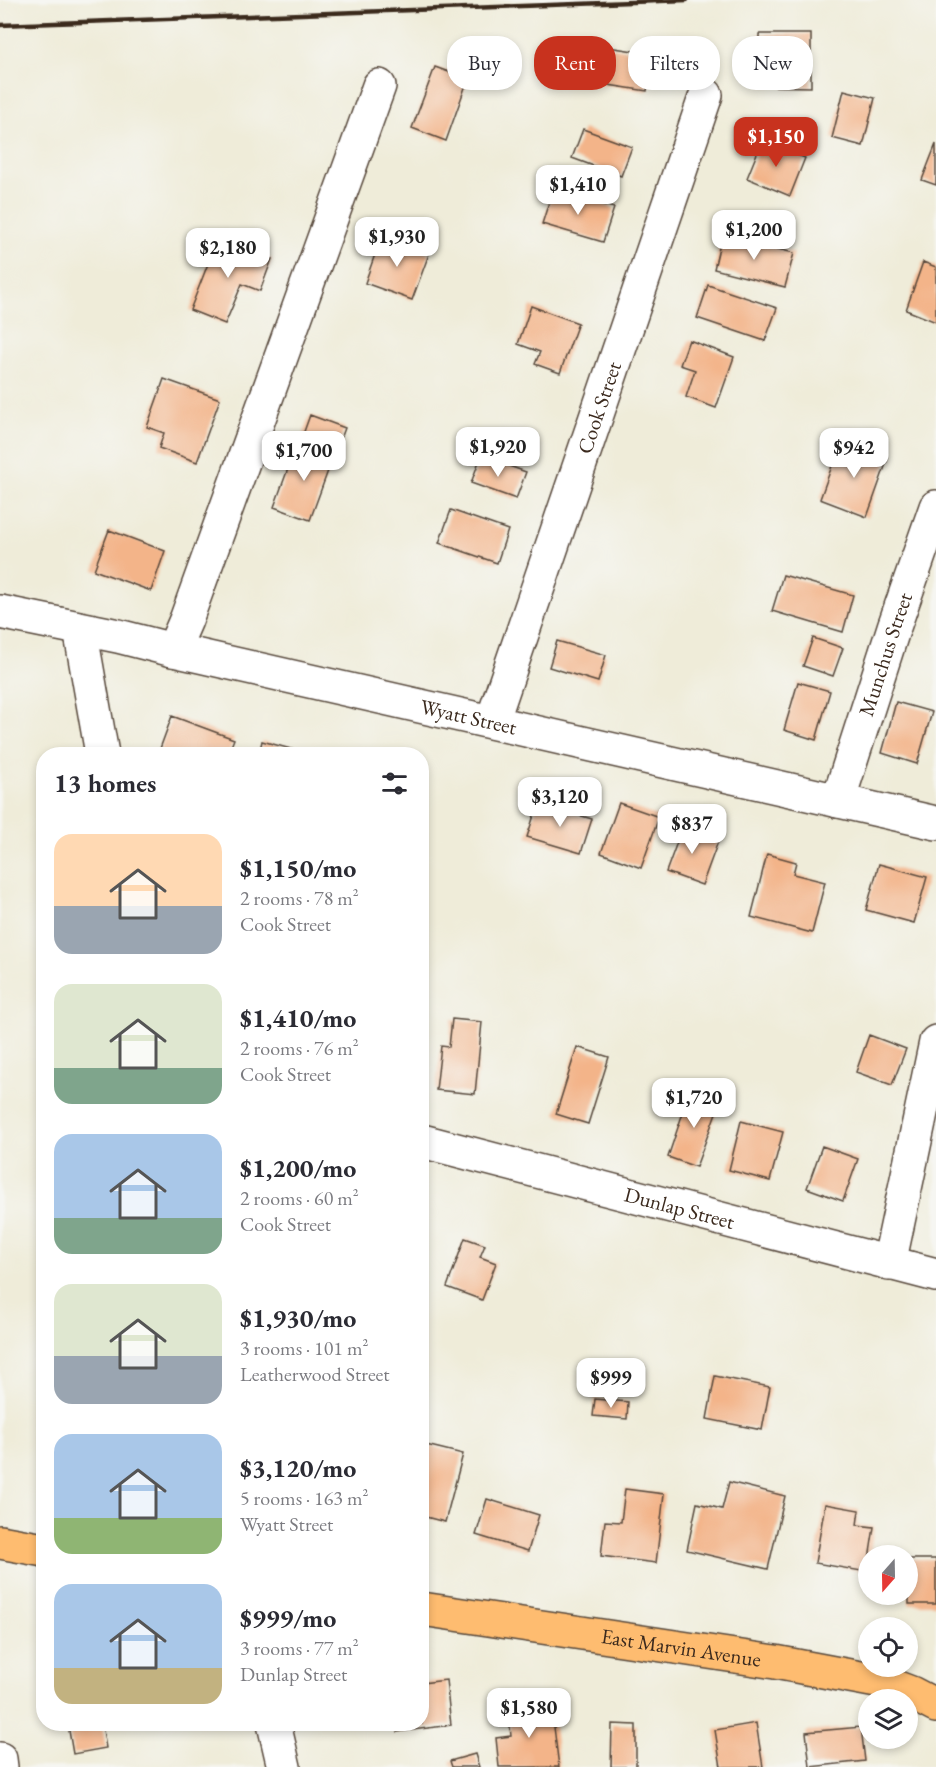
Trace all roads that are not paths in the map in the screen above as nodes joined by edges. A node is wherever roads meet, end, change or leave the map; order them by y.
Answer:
1 (379, 86) dead end
2 (705, 95) dead end
3 (936, 507) edge
4 (0, 612) edge
5 (80, 629) junction
6 (173, 651) junction
7 (492, 722) junction
8 (101, 747) edge
9 (838, 801) junction
10 (936, 823) edge
11 (936, 1042) edge
12 (429, 1143) edge
13 (889, 1264) junction
14 (936, 1275) edge
15 (0, 1542) edge
16 (36, 1549) edge
17 (429, 1611) edge
18 (936, 1706) edge
19 (276, 1731) edge
20 (0, 1759) edge
21 (2, 1767) edge
22 (284, 1767) edge

1 - 6 street
2 - 7 street, Cook Street
3 - 9 street, Munchus Street
4 - 5 street, Wyatt Street
5 - 6 street, Wyatt Street
5 - 8 street
6 - 7 street, Wyatt Street
7 - 9 street, Wyatt Street
9 - 10 street, Wyatt Street
11 - 13 street
12 - 13 street, Dunlap Street
13 - 14 street, Dunlap Street
15 - 16 main road
17 - 18 main road, East Marvin Avenue
19 - 22 street
20 - 21 street

